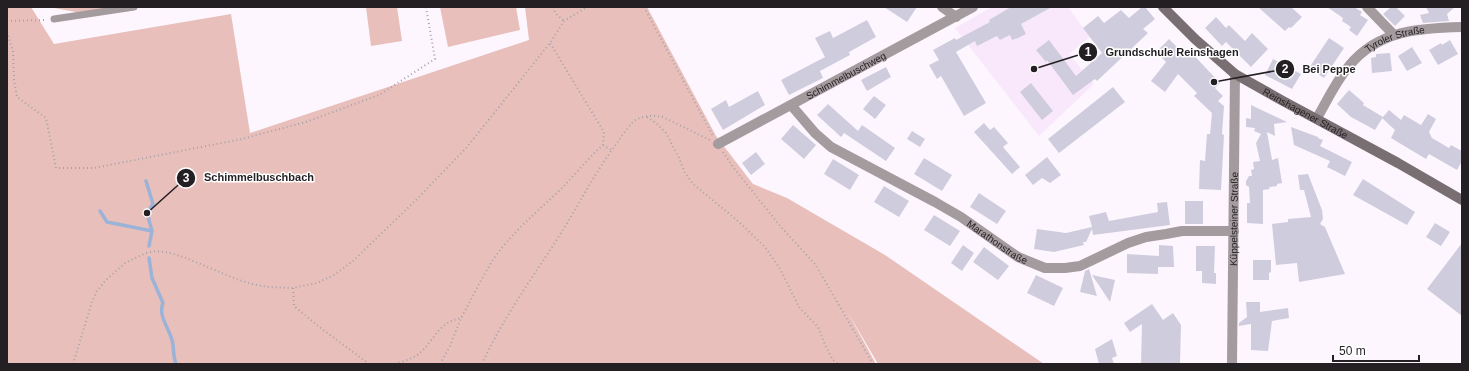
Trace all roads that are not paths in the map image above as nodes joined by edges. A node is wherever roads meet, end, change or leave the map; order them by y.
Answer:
1 (134, 7) edge
2 (942, 7) edge
3 (973, 7) edge
4 (1163, 7) edge
5 (1367, 7) edge
6 (956, 17) junction
7 (54, 20) road end
8 (1462, 27) edge
9 (1394, 35) junction
10 (1235, 74) junction
11 (790, 105) junction
12 (1317, 118) junction
13 (718, 144) road end
14 (1462, 200) edge
15 (1234, 231) junction
16 (1232, 364) edge

1 - 7 lane
2 - 6 street
3 - 6 street, Schimmelbuschweg
4 - 10 main road, Reinshagener Straße
5 - 9 street
6 - 11 street, Schimmelbuschweg
8 - 9 street, Tyroler Straße
9 - 12 street, Tyroler Straße
10 - 12 main road, Reinshagener Straße
10 - 15 street, Küppelsteiner Straße
11 - 13 street, Schimmelbuschweg
11 - 15 street, Marathonstraße
12 - 14 main road, Reinshagener Straße
15 - 16 street, Küppelsteiner Straße

